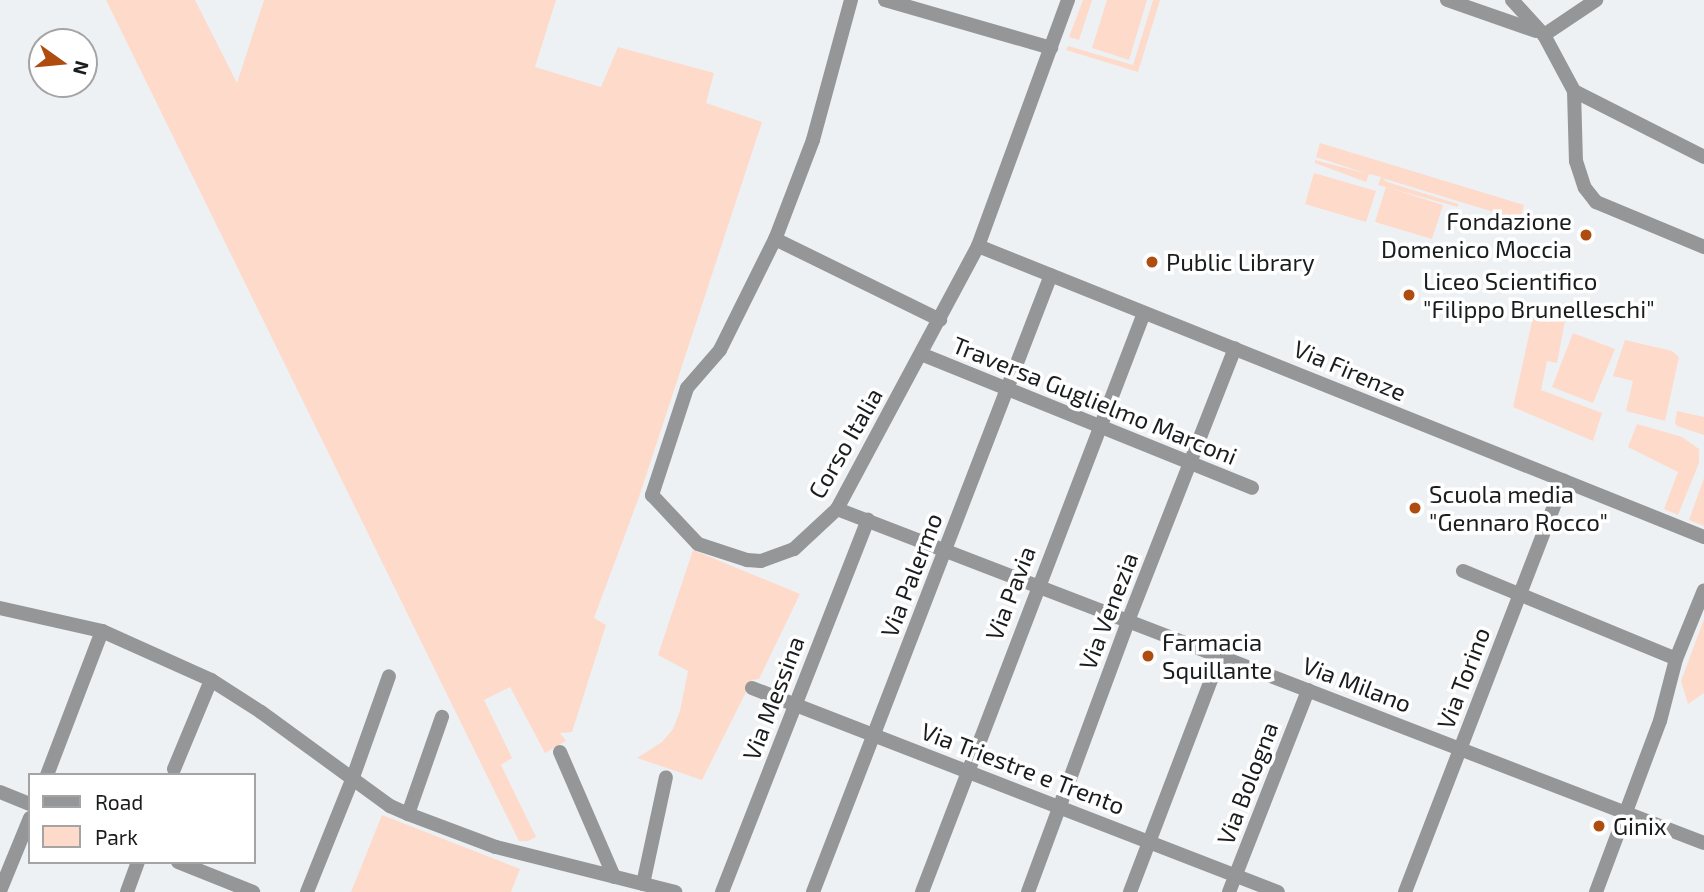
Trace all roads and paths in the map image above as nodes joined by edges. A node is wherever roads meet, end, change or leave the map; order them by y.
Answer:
1 (851, 0) edge
2 (885, 0) edge
3 (1068, 0) edge
4 (1447, 0) edge
5 (1512, 0) edge
6 (1596, 0) edge
7 (1544, 35) junction
8 (1051, 48) junction
9 (1574, 91) junction
10 (1704, 157) edge
11 (775, 239) junction
12 (978, 246) junction
13 (1704, 247) edge
14 (1051, 275) junction
15 (1144, 313) junction
16 (940, 320) junction
17 (1235, 348) junction
18 (921, 354) junction
19 (1007, 388) junction
20 (1100, 427) junction
21 (1190, 464) junction
22 (1564, 481) junction
23 (1252, 488) dead end
24 (837, 509) junction
25 (868, 520) junction
26 (1704, 537) edge
27 (946, 549) junction
28 (1463, 571) dead end
29 (1038, 585) junction
30 (1704, 590) edge
31 (1520, 595) junction
32 (0, 608) edge
33 (1128, 621) junction
34 (102, 632) junction
35 (1220, 656) junction
36 (1676, 659) junction
37 (389, 676) dead end
38 (211, 680) junction
39 (752, 688) dead end
40 (1308, 690) junction
41 (793, 704) junction
42 (442, 717) dead end
43 (873, 735) junction
44 (1461, 748) junction
45 (560, 752) dead end
46 (174, 769) dead end
47 (967, 770) junction
48 (48, 773) edge
49 (666, 777) dead end
50 (352, 780) junction
51 (0, 792) edge
52 (28, 803) edge
53 (1058, 806) junction
54 (1628, 813) junction
55 (408, 814) junction
56 (28, 823) edge
57 (1150, 841) junction
58 (1704, 843) edge
59 (137, 864) edge
60 (183, 864) edge
61 (1235, 876) junction
62 (617, 877) junction
63 (643, 884) junction
64 (0, 891) edge
65 (127, 892) edge
66 (253, 892) edge
67 (307, 892) edge
68 (626, 892) edge
69 (675, 892) edge
70 (722, 892) edge
71 (813, 892) edge
72 (922, 892) edge
73 (1028, 892) edge
74 (1130, 892) edge
75 (1229, 892) edge
76 (1278, 892) edge
77 (1405, 892) edge
78 (1596, 892) edge

1 - 11 street, Corso Italia
2 - 8 street
3 - 8 street, Corso Italia
4 - 7 street
5 - 7 street
6 - 7 street
7 - 9 street
8 - 12 street, Corso Italia
9 - 10 street
9 - 13 street
11 - 16 street
11 - 24 street, Corso Italia
12 - 14 street, Via Firenze
12 - 16 street, Corso Italia
14 - 15 street, Via Firenze
14 - 19 street, Via Palermo
15 - 17 street, Via Firenze
15 - 20 street, Via Pavia
16 - 18 street, Corso Italia
17 - 21 street, Via Venezia
17 - 22 street, Via Firenze
18 - 19 street, Traversa Guglielmo Marconi
18 - 24 street, Corso Italia
19 - 20 street, Traversa Guglielmo Marconi
19 - 27 street, Via Palermo
20 - 21 street, Traversa Guglielmo Marconi
20 - 29 street, Via Pavia
21 - 23 street, Traversa Guglielmo Marconi
21 - 33 street, Via Venezia
22 - 26 street, Via Firenze
22 - 31 street, Via Torino
24 - 25 street, Via Milano
25 - 27 street, Via Milano
25 - 41 street, Via Messina
27 - 29 street, Via Milano
27 - 43 street, Via Palermo
28 - 31 street
29 - 33 street, Via Milano
29 - 47 street, Via Pavia
30 - 36 street
31 - 36 street
31 - 44 street, Via Torino
32 - 34 street
33 - 35 street, Via Milano
33 - 53 street, Via Venezia
34 - 38 street
34 - 48 street
35 - 40 street, Via Milano
35 - 57 street
36 - 54 street
37 - 50 street
38 - 46 street
38 - 50 street
39 - 41 street, Via Triestre e Trento
40 - 44 street, Via Milano
40 - 61 street, Via Bologna
41 - 43 street, Via Triestre e Trento
41 - 70 street, Via Messina
42 - 55 street
43 - 47 street, Via Triestre e Trento
43 - 71 street, Via Palermo
44 - 54 street, Via Milano
44 - 77 street, Via Torino
45 - 62 street
47 - 53 street, Via Triestre e Trento
47 - 72 street, Via Pavia
49 - 63 street
50 - 55 street
50 - 67 street
51 - 52 street
53 - 57 street, Via Triestre e Trento
53 - 73 street, Via Venezia
54 - 58 street, Via Milano
54 - 78 street
55 - 62 street
56 - 64 street
57 - 61 street, Via Triestre e Trento
57 - 74 street
59 - 65 street
60 - 66 street
61 - 75 street, Via Bologna
61 - 76 street, Via Triestre e Trento
62 - 63 street
62 - 68 street
63 - 69 street

